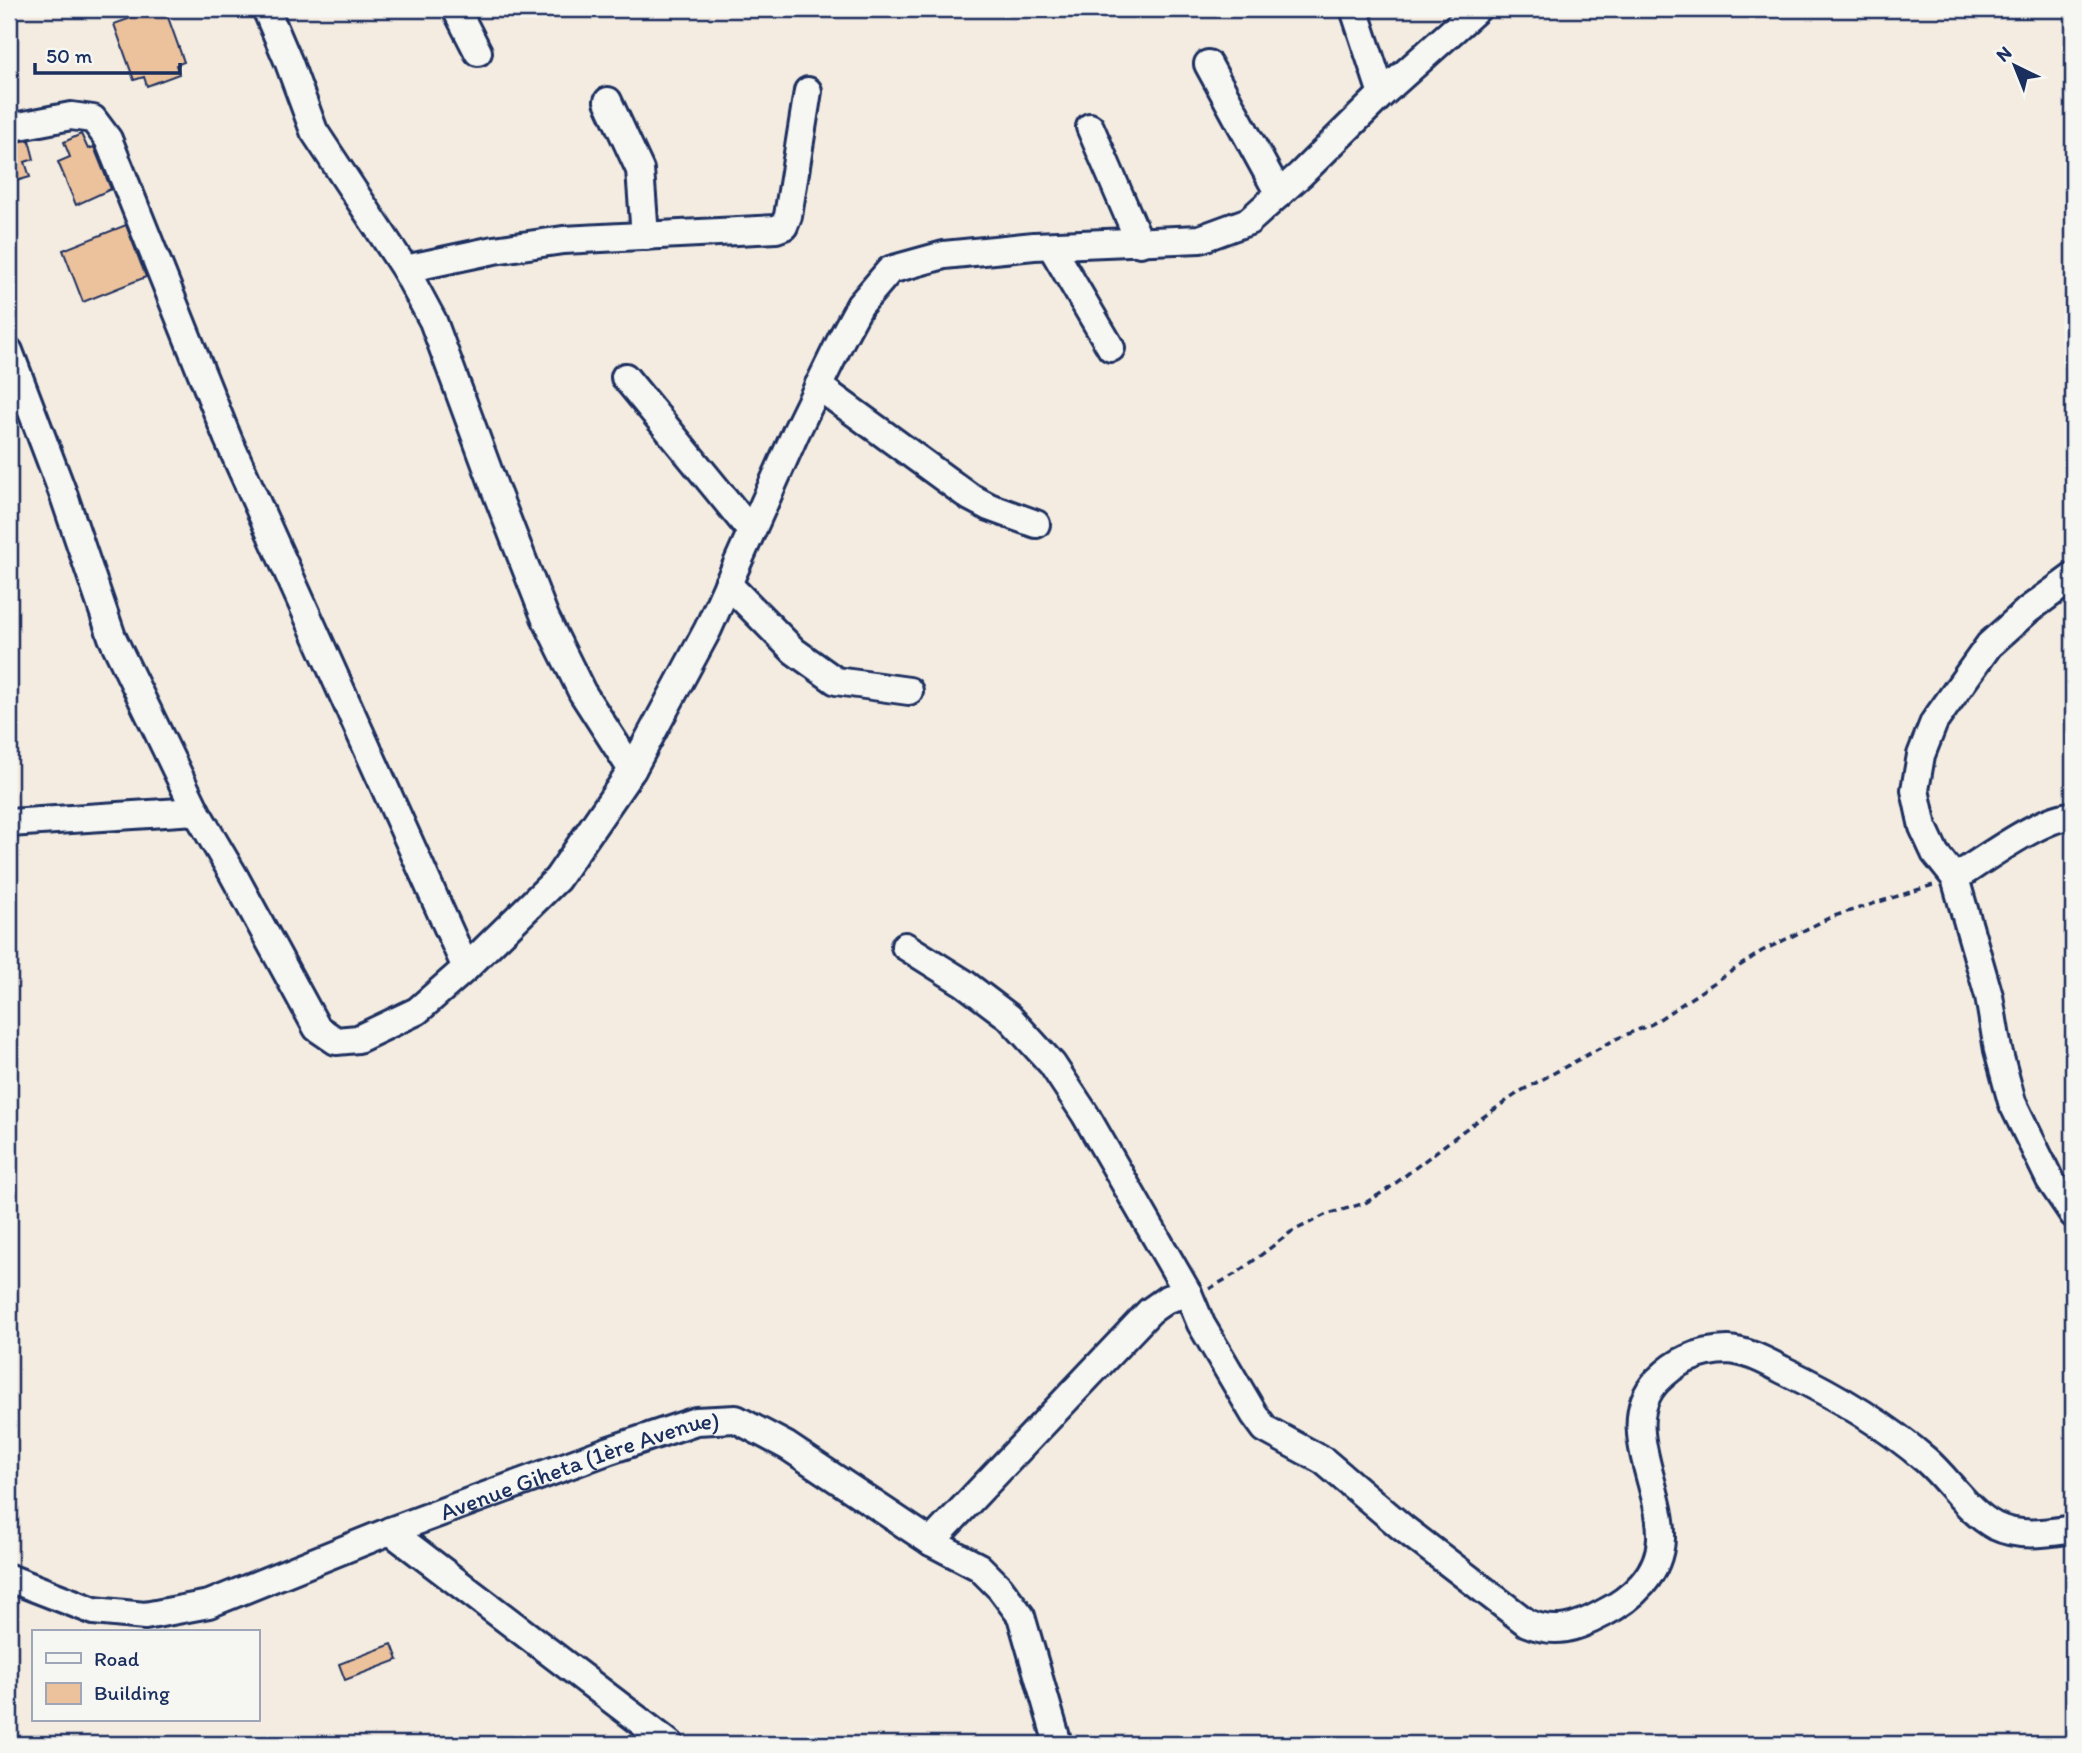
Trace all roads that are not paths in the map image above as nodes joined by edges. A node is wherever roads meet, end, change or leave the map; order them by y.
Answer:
1 (266, 9) edge
2 (456, 9) edge
3 (1354, 9) edge
4 (1478, 9) edge
5 (478, 52) dead end
6 (1208, 64) dead end
7 (808, 91) dead end
8 (1382, 94) junction
9 (608, 102) dead end
10 (1090, 127) dead end
11 (9, 128) edge
12 (1279, 194) junction
13 (645, 236) junction
14 (1140, 243) junction
15 (1051, 246) junction
16 (405, 269) junction
17 (1111, 348) dead end
18 (9, 351) edge
19 (625, 377) dead end
20 (818, 386) junction
21 (1036, 524) dead end
22 (751, 531) junction
23 (2073, 577) edge
24 (728, 584) junction
25 (909, 691) dead end
26 (632, 770) junction
27 (196, 811) junction
28 (2073, 816) edge
29 (9, 823) edge
30 (1955, 878) junction
31 (905, 946) dead end
32 (466, 968) junction
33 (2073, 1214) edge
34 (1188, 1293) junction
35 (2073, 1529) edge
36 (390, 1531) junction
37 (931, 1542) junction
38 (9, 1578) edge
39 (670, 1744) edge
40 (1058, 1744) edge

1 - 16 street
2 - 5 street
3 - 8 street
4 - 8 street
6 - 12 street
7 - 13 street
8 - 12 street
9 - 13 street
10 - 14 street
11 - 32 street
12 - 14 street
13 - 16 street
14 - 15 street
15 - 17 street
15 - 20 street
16 - 26 street
18 - 27 street
19 - 22 street
20 - 21 street
20 - 22 street
22 - 24 street
23 - 30 street
24 - 25 street
24 - 26 street
26 - 32 street
27 - 29 street
27 - 32 street
28 - 30 street
30 - 33 street
31 - 34 street
34 - 35 street
34 - 37 street
36 - 37 street, Avenue Giheta (1ère Avenue)
36 - 38 street, Avenue Giheta (1ère Avenue)
36 - 39 street
37 - 40 street, Avenue Giheta (1ère Avenue)

